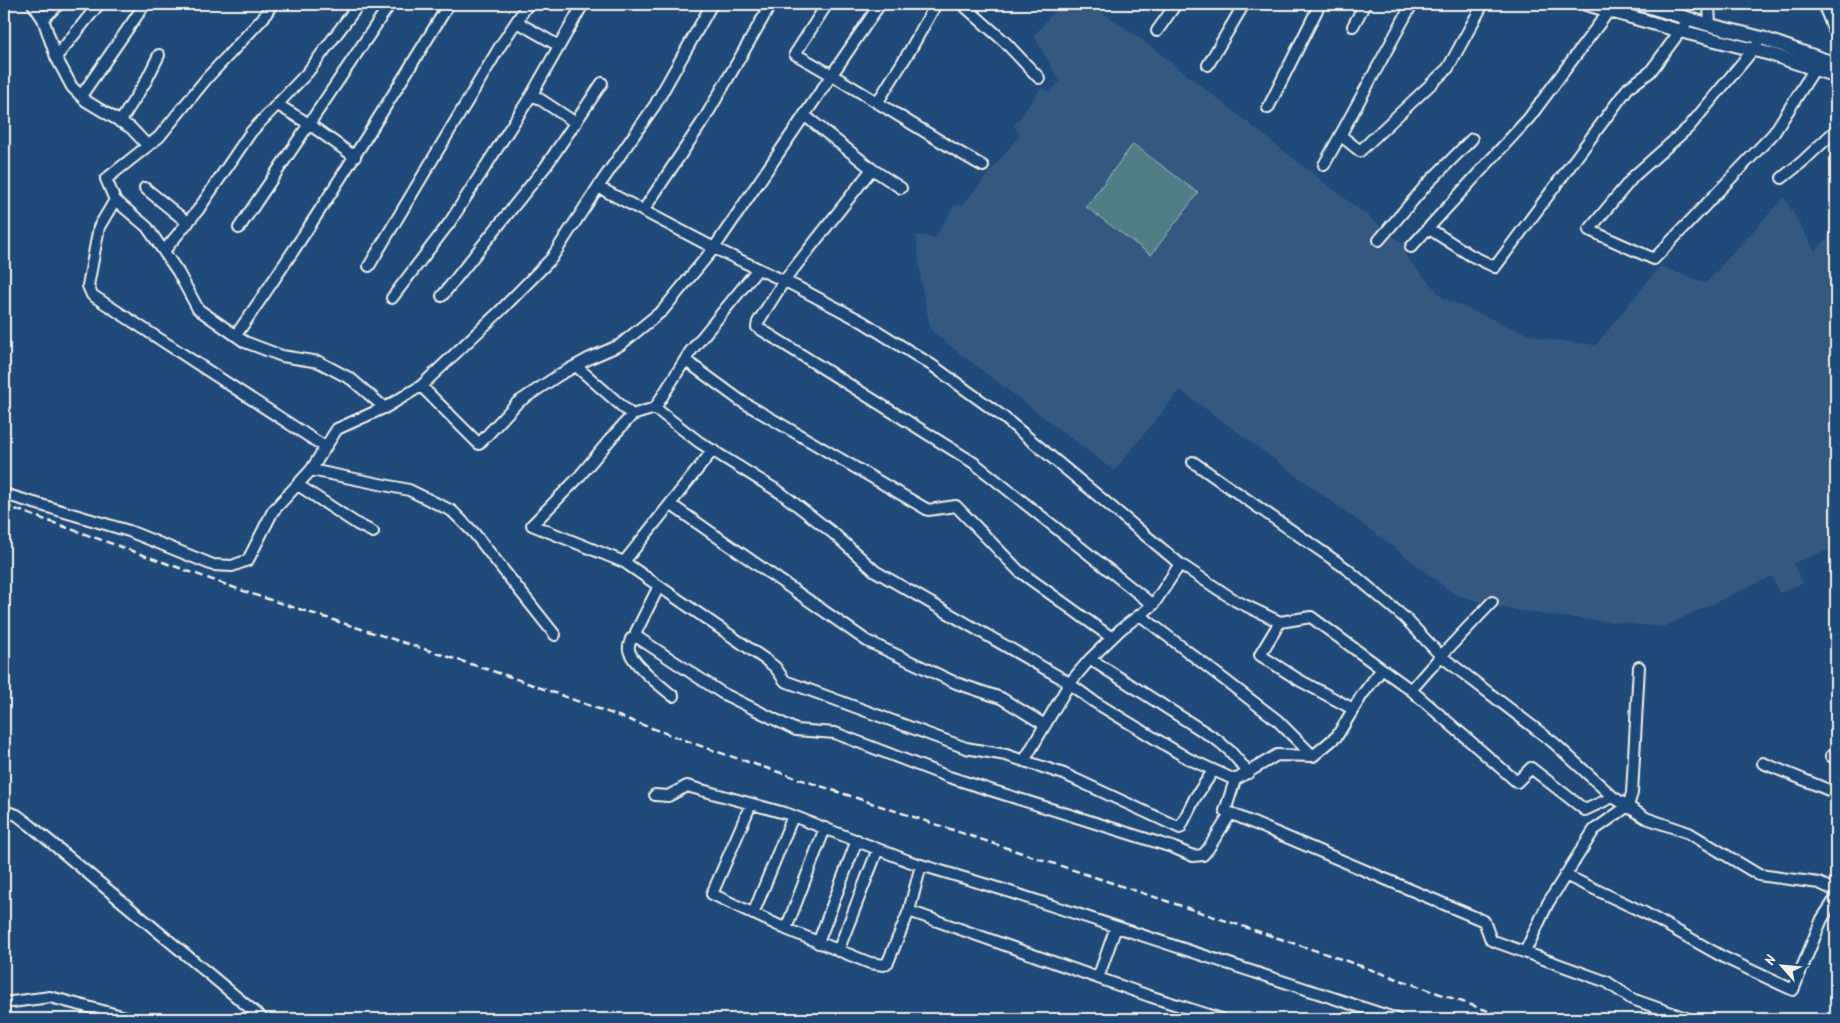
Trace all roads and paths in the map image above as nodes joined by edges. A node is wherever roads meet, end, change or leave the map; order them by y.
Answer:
1 (33, 4) edge
2 (59, 4) edge
3 (98, 4) edge
4 (145, 4) edge
5 (272, 4) edge
6 (359, 4) edge
7 (390, 4) edge
8 (449, 4) edge
9 (528, 4) edge
10 (583, 4) edge
11 (712, 4) edge
12 (771, 4) edge
13 (828, 4) edge
14 (880, 4) edge
15 (936, 4) edge
16 (962, 4) edge
17 (1176, 4) edge
18 (1244, 4) edge
19 (1320, 4) edge
20 (1365, 4) edge
21 (1412, 4) edge
22 (1483, 4) edge
23 (1586, 4) edge
24 (1640, 4) edge
25 (1709, 4) edge
26 (1826, 4) edge
27 (1612, 7) edge
28 (1689, 18) junction
29 (43, 19) junction
30 (516, 22) junction
31 (1710, 25) junction
32 (1353, 26) dead end
33 (1836, 29) edge
34 (1158, 31) dead end
35 (1680, 31) junction
36 (1762, 38) junction
37 (559, 46) junction
38 (1753, 49) junction
39 (160, 54) dead end
40 (56, 57) junction
41 (1818, 64) junction
42 (1836, 64) edge
43 (1208, 65) dead end
44 (833, 74) junction
45 (1836, 76) edge
46 (1039, 78) dead end
47 (602, 83) dead end
48 (532, 94) junction
49 (81, 96) junction
50 (877, 103) junction
51 (278, 105) junction
52 (1268, 108) dead end
53 (804, 116) junction
54 (120, 122) junction
55 (576, 123) junction
56 (309, 124) junction
57 (1836, 130) edge
58 (1340, 135) junction
59 (1472, 139) dead end
60 (148, 145) junction
61 (355, 157) junction
62 (1324, 165) dead end
63 (982, 166) dead end
64 (872, 169) junction
65 (1782, 178) dead end
66 (598, 187) junction
67 (145, 188) dead end
68 (901, 188) dead end
69 (115, 200) junction
70 (643, 211) junction
71 (188, 223) junction
72 (239, 228) dead end
73 (1428, 228) junction
74 (1380, 240) dead end
75 (1411, 247) dead end
76 (714, 248) junction
77 (164, 251) junction
78 (369, 266) dead end
79 (758, 269) junction
80 (784, 281) junction
81 (442, 296) dead end
82 (392, 298) dead end
83 (236, 335) junction
84 (685, 360) junction
85 (576, 366) junction
86 (421, 386) junction
87 (385, 408) junction
88 (655, 408) junction
89 (632, 415) junction
90 (325, 447) junction
91 (712, 450) junction
92 (1193, 462) dead end
93 (312, 470) junction
94 (298, 485) junction
95 (4, 494) edge
96 (670, 504) junction
97 (373, 532) dead end
98 (624, 562) junction
99 (1180, 564) junction
100 (659, 586) junction
101 (1492, 602) dead end
102 (1153, 605) junction
103 (1140, 615) junction
104 (1280, 622) junction
105 (555, 635) dead end
106 (637, 637) junction
107 (1112, 638) junction
108 (1441, 656) junction
109 (1090, 659) junction
110 (1639, 667) dead end
111 (1382, 669) junction
112 (1069, 684) junction
113 (1411, 690) junction
114 (673, 696) dead end
115 (1353, 709) junction
116 (1045, 725) junction
117 (1312, 756) junction
118 (1024, 761) junction
119 (1763, 763) dead end
120 (1213, 771) junction
121 (1249, 772) junction
122 (1235, 780) junction
123 (1836, 793) edge
124 (656, 795) dead end
125 (1613, 797) junction
126 (751, 804) junction
127 (1628, 806) junction
128 (4, 811) edge
129 (1231, 813) junction
130 (793, 816) junction
131 (825, 828) junction
132 (857, 840) junction
133 (878, 848) junction
134 (921, 865) junction
135 (1565, 875) junction
136 (1836, 891) edge
137 (1836, 898) edge
138 (909, 911) junction
139 (753, 914) junction
140 (1116, 927) junction
141 (786, 929) junction
142 (818, 943) junction
143 (838, 951) junction
144 (1525, 952) junction
145 (1098, 978) junction
146 (4, 1003) edge
147 (133, 1019) edge
148 (263, 1019) edge
149 (1221, 1019) edge
150 (1397, 1019) edge
151 (1689, 1019) edge

1 - 29 street
2 - 29 street
3 - 40 street
4 - 49 street
5 - 60 street
6 - 51 street
7 - 56 street
8 - 61 street
9 - 30 street
10 - 37 street
11 - 66 street
12 - 70 street
13 - 44 street
14 - 44 street
15 - 50 street
16 - 46 street
17 - 34 street
18 - 43 street
19 - 52 street
20 - 32 street
21 - 58 street
22 - 58 street
23 - 27 main road
24 - 28 main road
25 - 31 street
26 - 33 highway
27 - 35 main road
27 - 73 street
28 - 31 main road
28 - 35 street
29 - 40 street
30 - 37 street
30 - 78 street
31 - 36 main road
35 - 38 main road
35 - 73 street
36 - 38 street
36 - 41 main road
37 - 48 street
38 - 41 main road
38 - 41 street
39 - 54 street
40 - 49 street
41 - 42 main road
41 - 45 main road
44 - 50 street
44 - 53 street
47 - 55 street
48 - 55 street
48 - 82 street
49 - 54 street
50 - 63 street
51 - 56 street
51 - 71 street
53 - 64 street
53 - 76 street
54 - 60 street
55 - 81 street
56 - 61 street
56 - 72 street
57 - 65 street
58 - 62 street
59 - 74 street
60 - 69 street
61 - 83 street
64 - 68 street
64 - 80 street
66 - 70 street
66 - 86 street
67 - 71 street
69 - 77 street
69 - 90 street
70 - 76 street
71 - 77 street
73 - 75 street
76 - 79 street
76 - 85 street
77 - 83 street
79 - 80 street
79 - 84 street
80 - 99 street
80 - 102 street
83 - 87 street
84 - 88 street
84 - 107 street
85 - 86 street
85 - 89 street
86 - 87 street
87 - 90 street
88 - 89 street
88 - 91 street
89 - 98 street
90 - 93 street
91 - 96 street
91 - 112 street
92 - 108 street
93 - 94 street
93 - 105 street
94 - 95 street
94 - 97 street
96 - 98 street
96 - 116 street
98 - 100 street
99 - 102 street
99 - 104 street
100 - 106 street
100 - 118 street
101 - 108 street
102 - 103 street
103 - 107 street
103 - 117 street
104 - 111 street
104 - 115 street
106 - 114 street
106 - 129 street
107 - 109 street
108 - 113 street
108 - 125 street
109 - 112 street
109 - 121 street
110 - 127 street
111 - 113 street
111 - 115 street
112 - 116 street
112 - 120 street
113 - 125 street
115 - 117 street
116 - 118 street
117 - 121 street
118 - 120 street
119 - 123 street
120 - 122 street
121 - 122 street
122 - 129 street
124 - 126 street
125 - 127 street
126 - 130 street
126 - 139 street
127 - 135 street
127 - 136 street
128 - 148 street
129 - 144 street
130 - 131 street
130 - 139 street
131 - 132 street
131 - 141 street
132 - 133 street
132 - 142 street
133 - 134 street
133 - 143 street
134 - 138 street
134 - 140 street
135 - 137 street
135 - 144 street
138 - 143 street
138 - 145 street
139 - 141 street
140 - 145 street
140 - 150 street
141 - 142 street
142 - 143 street
144 - 151 street
145 - 149 street
146 - 147 street

